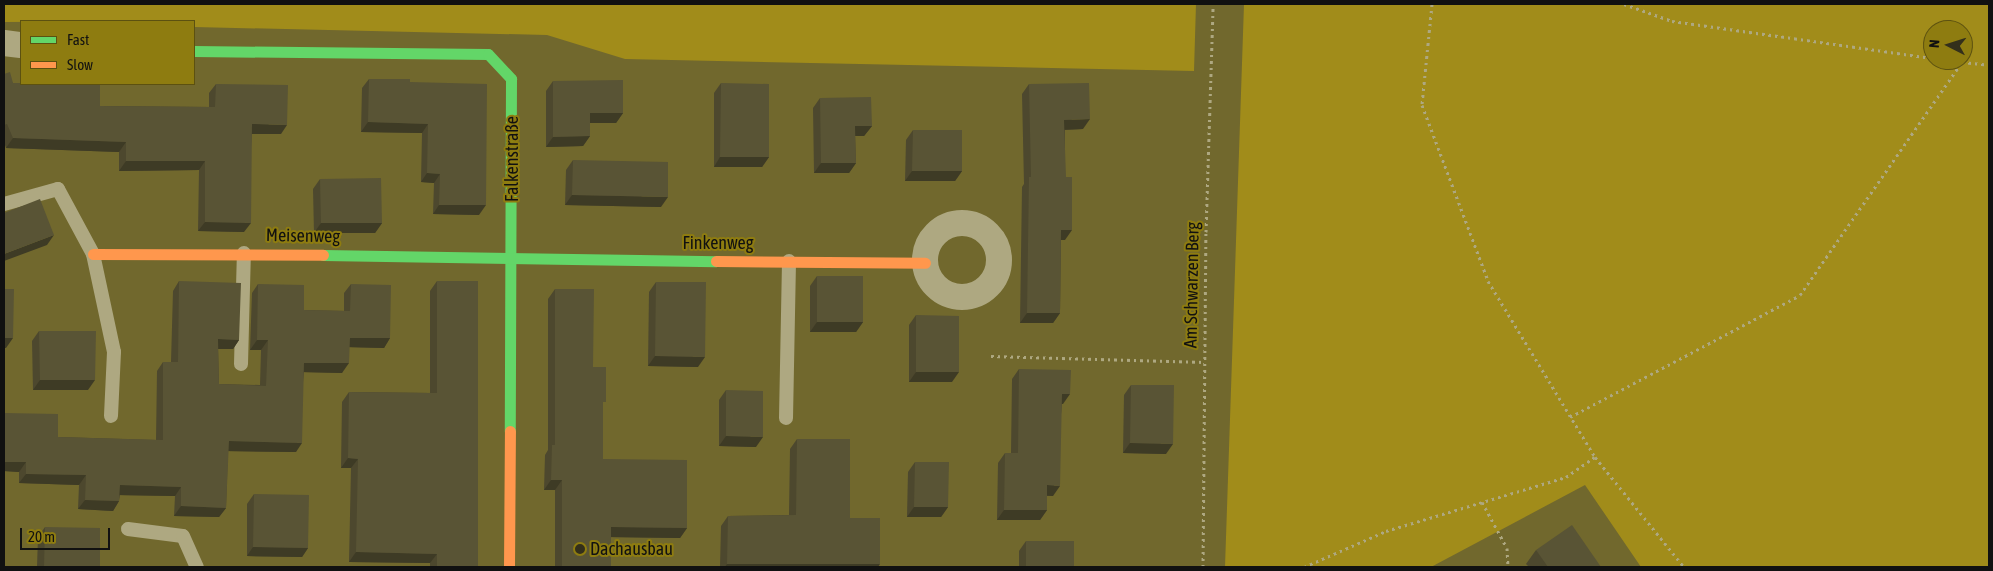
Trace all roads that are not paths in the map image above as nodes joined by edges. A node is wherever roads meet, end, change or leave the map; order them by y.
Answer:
1 (4, 43) edge
2 (20, 45) edge
3 (195, 51) edge
4 (4, 204) edge
5 (244, 253) junction
6 (93, 254) junction
7 (512, 260) junction
8 (789, 261) junction
9 (924, 263) dead end
10 (241, 364) dead end
11 (110, 416) dead end
12 (786, 418) dead end
13 (128, 530) dead end
14 (197, 567) edge
15 (509, 567) edge

1 - 2 street
3 - 7 street, Falkenstraße
4 - 6 lane
5 - 6 street, Meisenweg
5 - 7 street, Meisenweg
5 - 10 lane
6 - 11 lane
7 - 8 street, Finkenweg
7 - 15 street, Falkenstraße
8 - 9 street, Finkenweg
8 - 12 lane
13 - 14 lane

